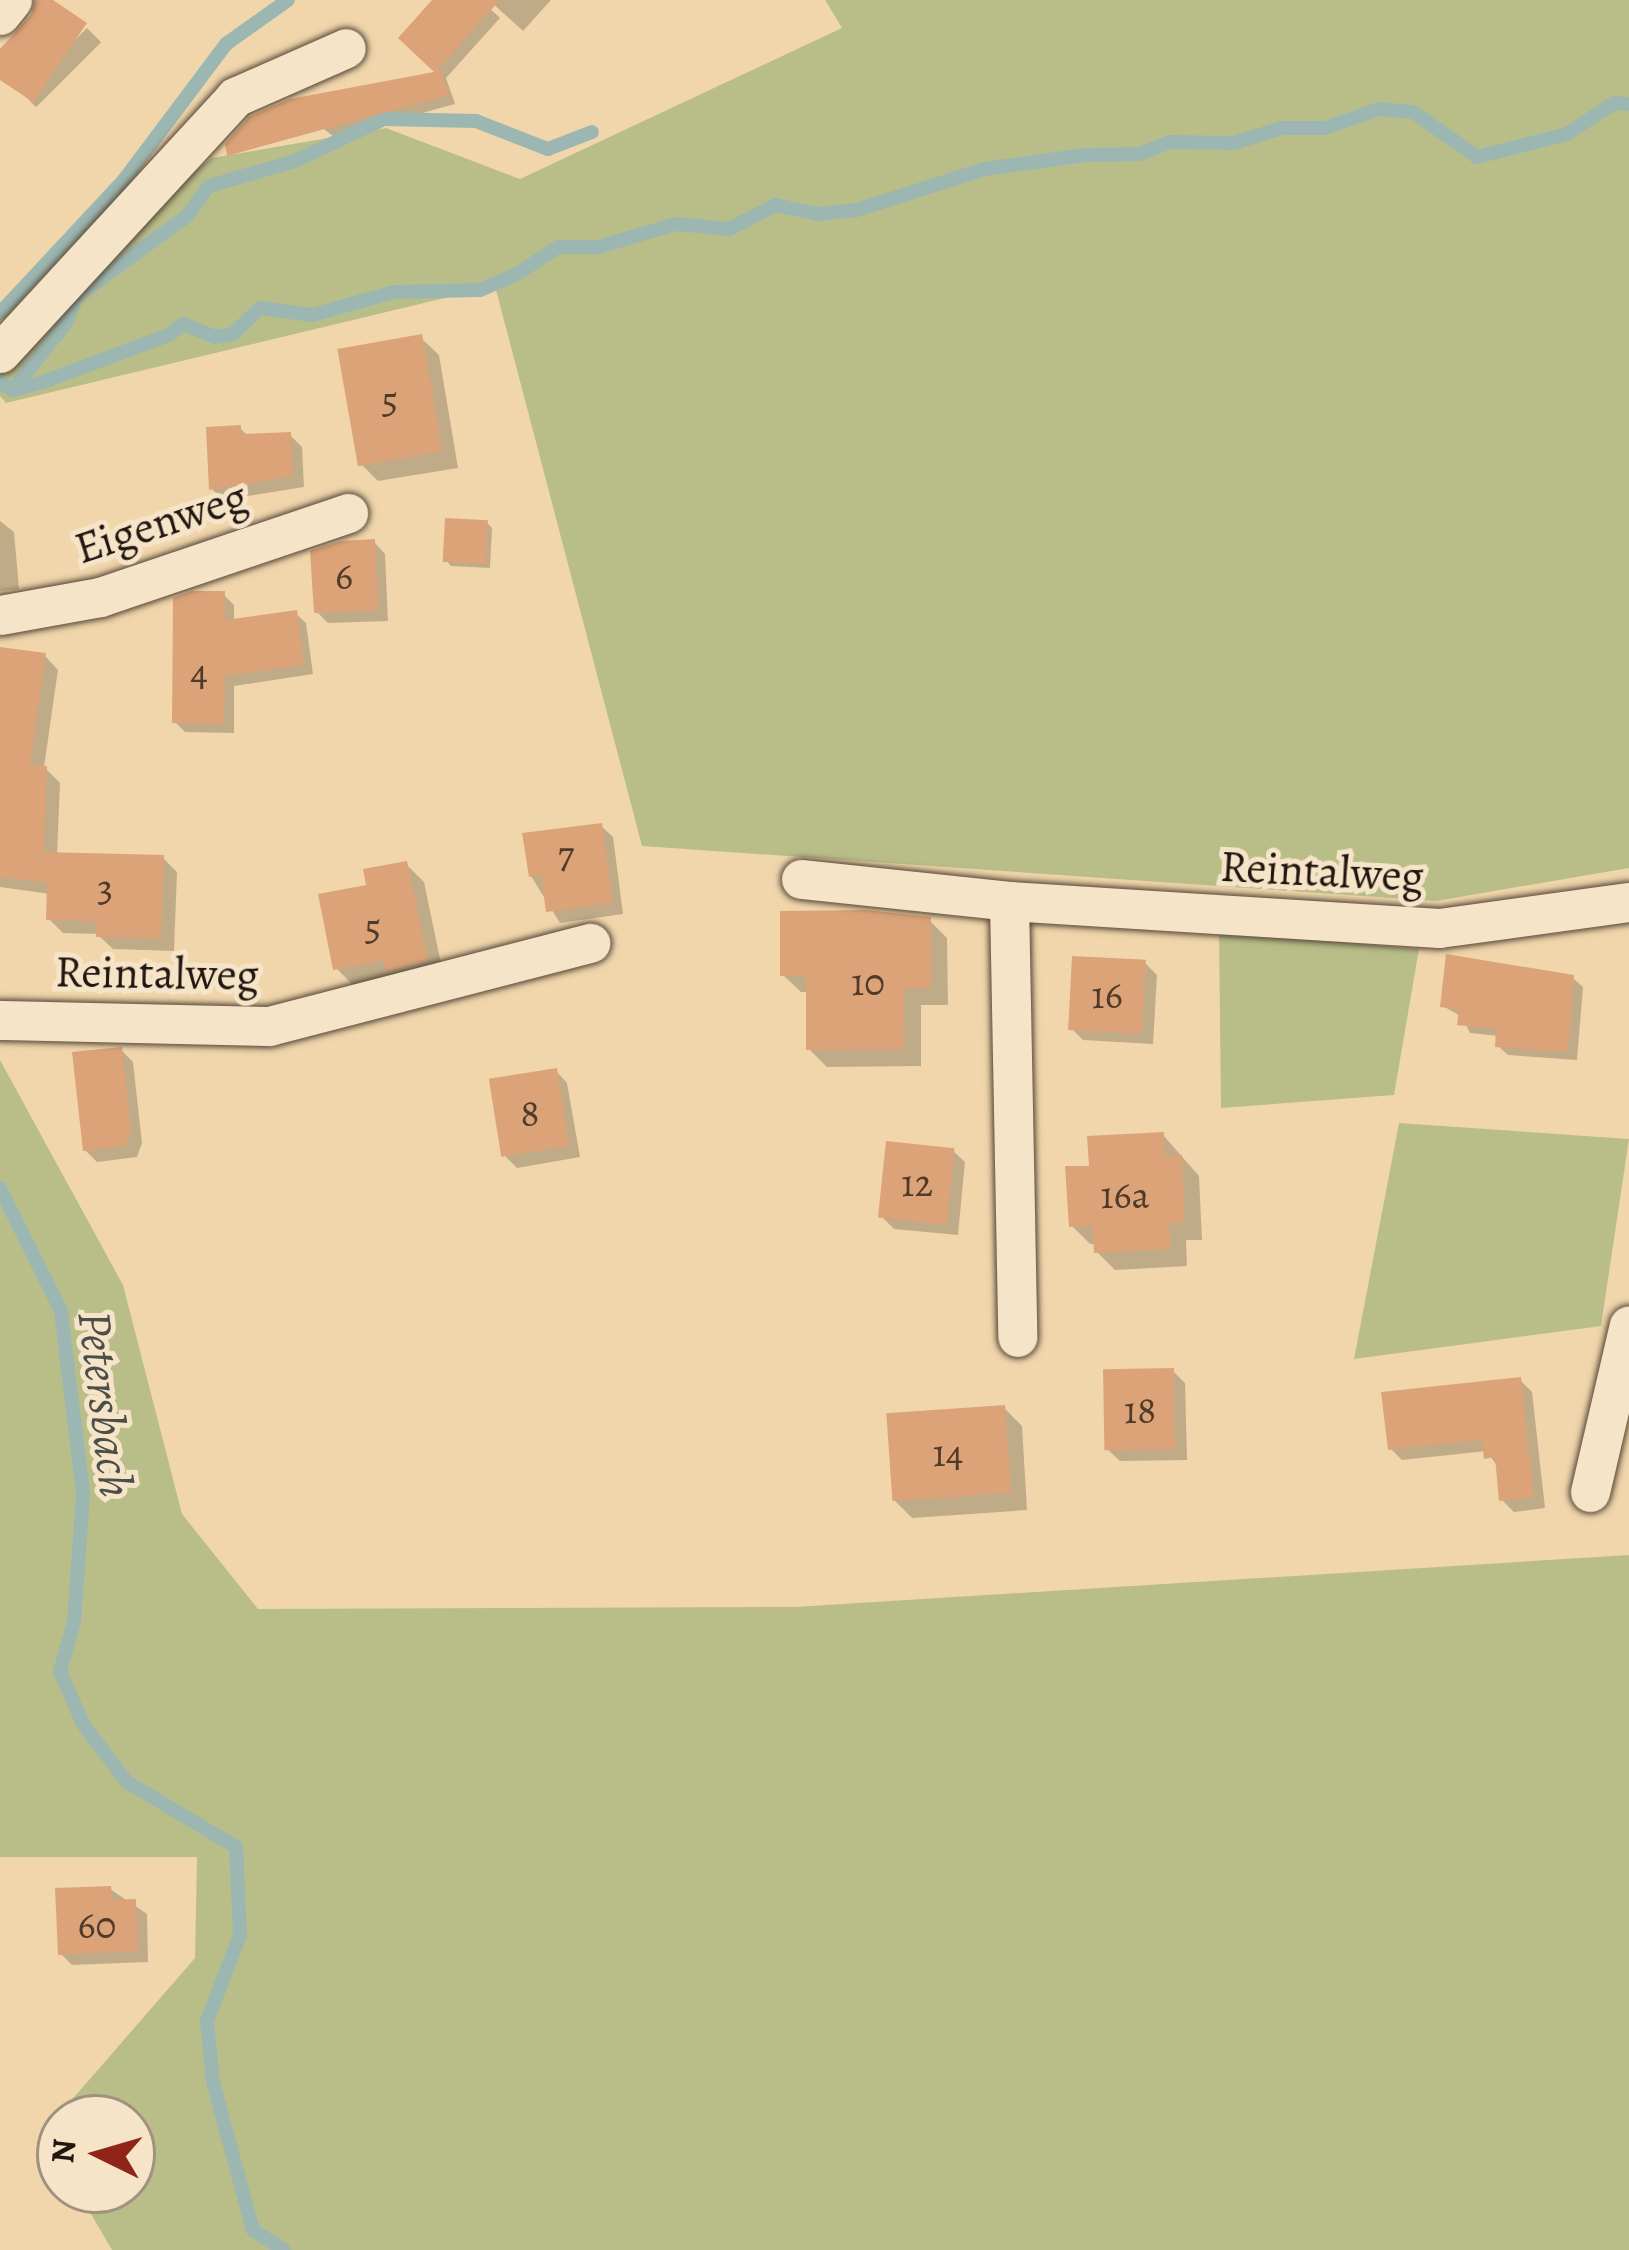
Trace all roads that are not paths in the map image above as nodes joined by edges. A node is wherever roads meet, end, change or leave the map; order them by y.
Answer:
1 (12, 0) edge
2 (0, 15) edge
3 (346, 48) dead end
4 (0, 353) edge
5 (348, 513) dead end
6 (0, 615) edge
7 (801, 880) dead end
8 (1009, 901) junction
9 (1629, 902) edge
10 (590, 943) dead end
11 (0, 1020) edge
12 (1629, 1325) edge
13 (1017, 1337) dead end
14 (1590, 1492) dead end

1 - 2 street
3 - 4 street
5 - 6 street, Eigenweg
7 - 8 street, Reintalweg
8 - 9 street, Reintalweg
8 - 13 street
10 - 11 street, Reintalweg
12 - 14 street

